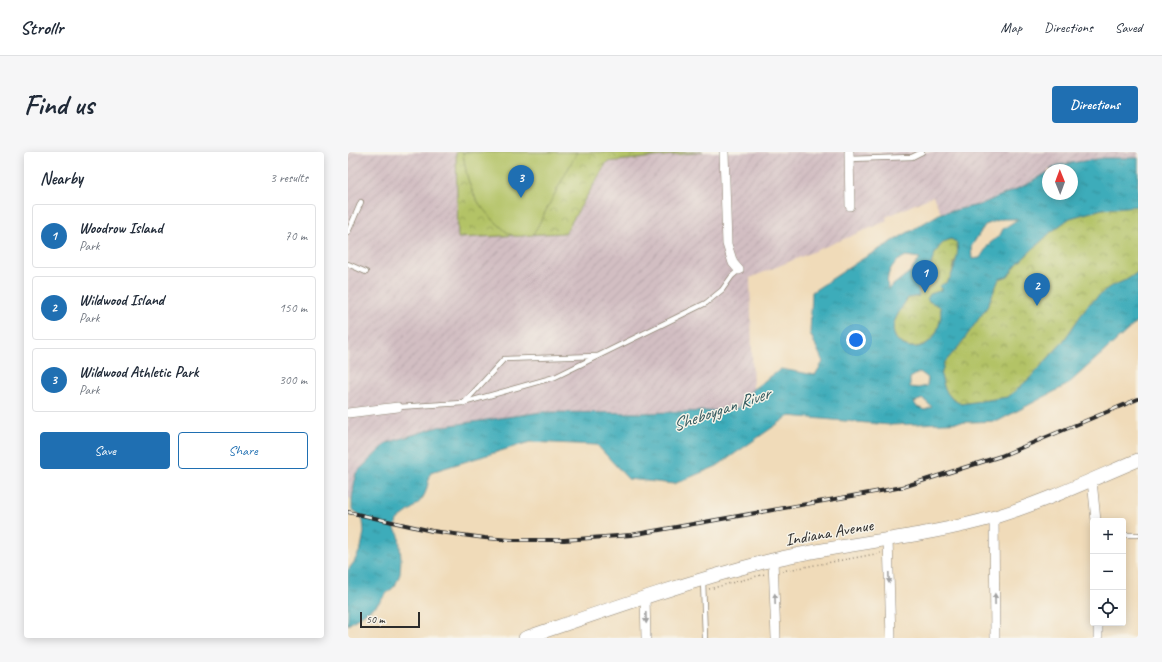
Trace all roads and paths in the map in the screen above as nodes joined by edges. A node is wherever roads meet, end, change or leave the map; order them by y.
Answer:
1 (724, 152) edge
2 (922, 152) edge
3 (849, 156) edge
4 (361, 202) dead end
5 (850, 206) dead end
6 (348, 232) edge
7 (348, 264) edge
8 (738, 270) joint
9 (366, 272) dead end
10 (598, 356) junction
11 (463, 403) junction
12 (398, 408) joint
13 (348, 413) edge
14 (1138, 460) edge
15 (1092, 480) junction
16 (994, 517) junction
17 (1096, 518) edge
18 (1126, 535) edge
19 (1138, 535) edge
20 (888, 545) junction
21 (774, 566) junction
22 (703, 585) junction
23 (645, 597) junction
24 (1098, 626) edge
25 (525, 638) edge
26 (646, 638) edge
27 (705, 638) edge
28 (776, 638) edge
29 (891, 638) edge
30 (995, 638) edge
31 (1098, 638) edge

1 - 8 street
2 - 3 lane
3 - 5 street
4 - 6 lane
7 - 9 lane
8 - 10 lane
10 - 11 lane
10 - 11 lane
11 - 12 lane
12 - 13 street
14 - 15 main road, Indiana Avenue
15 - 16 main road, Indiana Avenue
15 - 17 street
16 - 20 main road, Indiana Avenue
30 -> 16 street
18 - 19 lane
20 - 21 main road, Indiana Avenue
20 - 21 path
20 -> 29 street
21 - 22 main road, Indiana Avenue
21 - 22 path
28 -> 21 street
22 - 23 main road, Indiana Avenue
22 - 27 lane
23 - 25 main road, Indiana Avenue
23 -> 26 street
24 - 31 street

